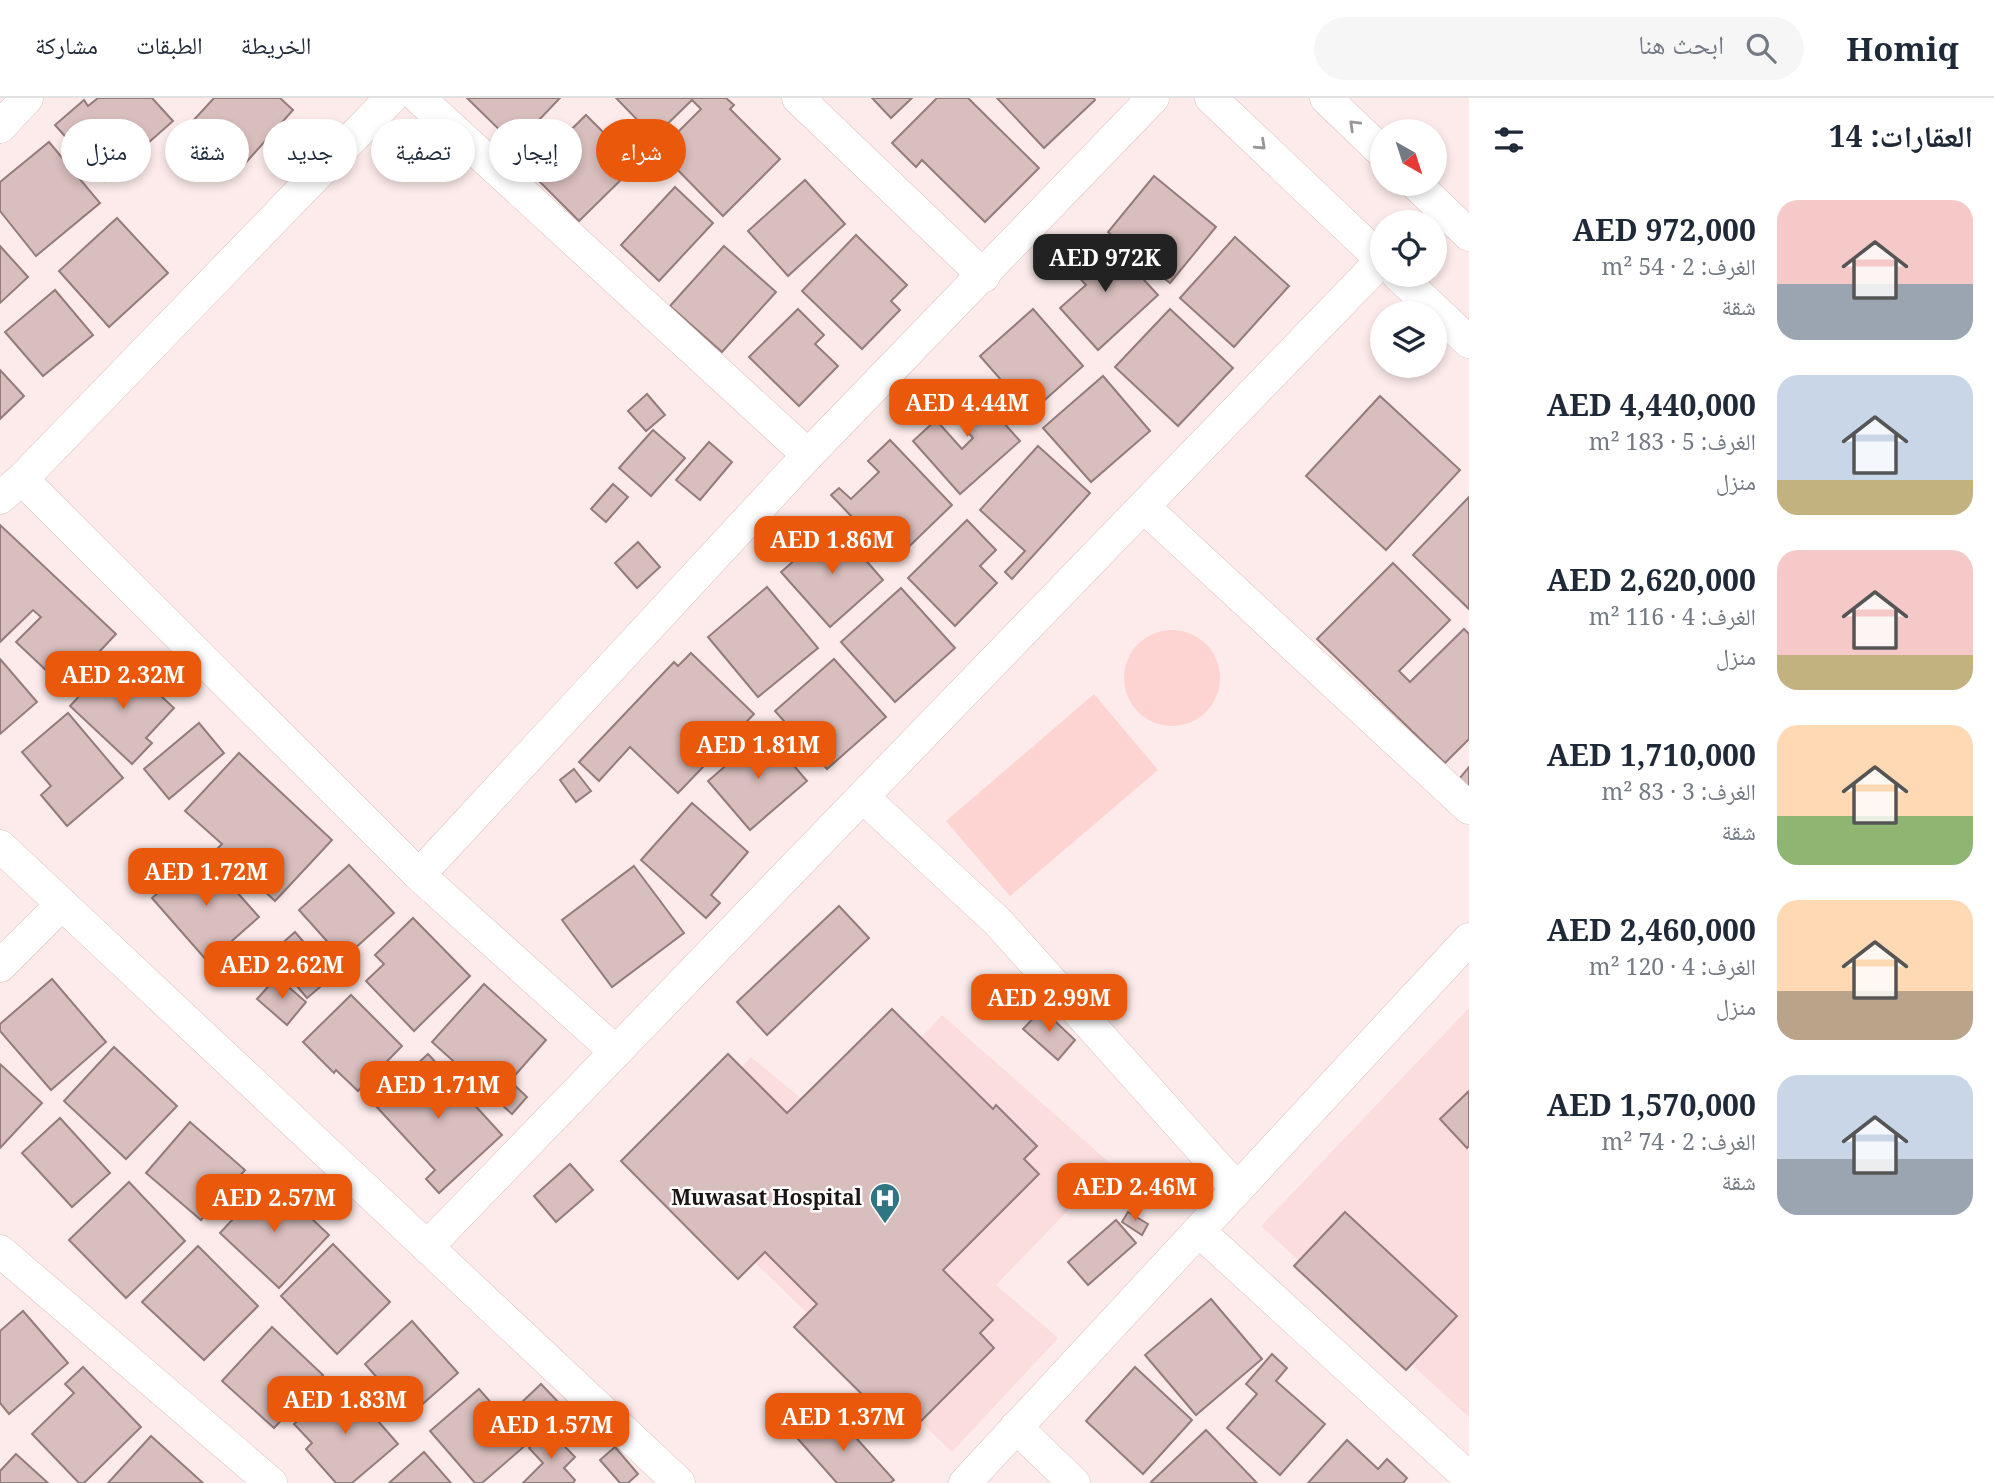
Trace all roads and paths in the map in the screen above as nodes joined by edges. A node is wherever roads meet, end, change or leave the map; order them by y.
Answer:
1 (27, 98) edge
2 (391, 98) edge
3 (419, 98) edge
4 (798, 98) edge
5 (1153, 98) edge
6 (1211, 98) edge
7 (1326, 98) edge
8 (0, 127) edge
9 (1370, 140) edge
10 (1428, 196) edge
11 (1469, 235) edge
12 (1370, 249) edge
13 (1370, 272) edge
14 (984, 276) junction
15 (1411, 287) edge
16 (1469, 342) edge
17 (808, 455) junction
18 (11, 489) edge
19 (1144, 507) junction
20 (863, 797) junction
21 (1469, 808) edge
22 (0, 846) edge
23 (419, 875) junction
24 (62, 904) junction
25 (1469, 939) edge
26 (0, 966) edge
27 (616, 1052) junction
28 (1237, 1189) junction
29 (1199, 1231) junction
30 (427, 1247) junction
31 (0, 1251) edge
32 (1016, 1427) junction
33 (1469, 1478) edge
34 (271, 1483) edge
35 (679, 1483) edge
36 (965, 1483) edge
37 (1074, 1483) edge

1 - 8 street
2 - 18 street
3 - 17 street
4 - 14 street
5 - 14 street
6 -> 12 street
9 -> 7 street
10 - 11 street
13 - 19 street
14 - 17 street
15 - 16 street
17 - 23 street
18 - 23 street
19 - 20 street
19 - 21 street
20 - 27 street
20 - 28 street
22 - 24 street
23 - 27 street
24 - 26 street
24 - 30 street
25 - 28 street
27 - 30 street
28 - 29 street
29 - 32 street
29 - 33 street
30 - 35 street
31 - 34 street
32 - 36 street
32 - 37 street

